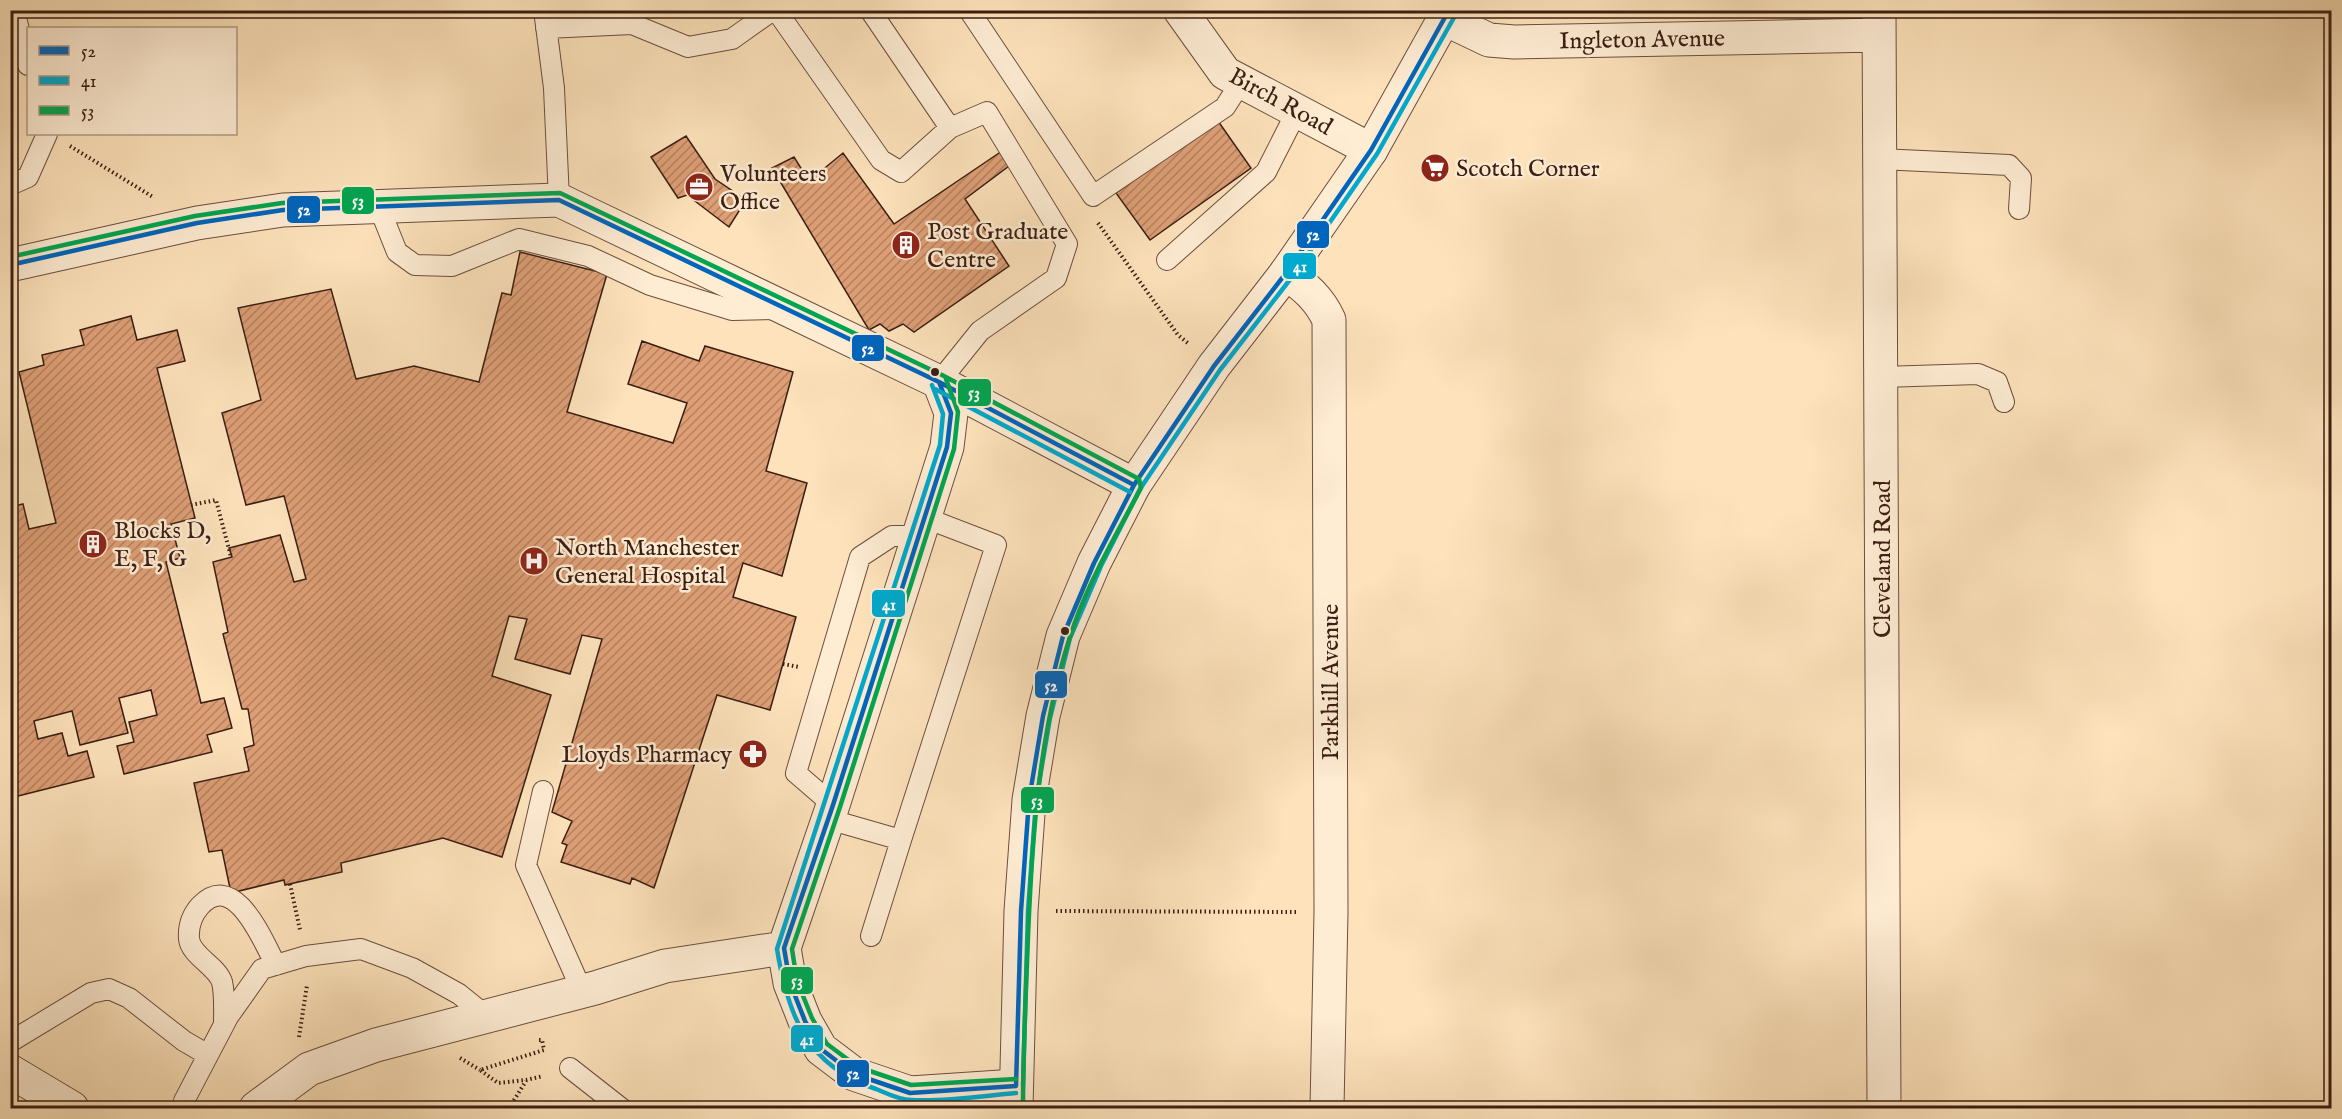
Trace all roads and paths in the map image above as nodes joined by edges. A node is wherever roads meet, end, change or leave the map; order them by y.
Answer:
1 (14, 10) edge
2 (775, 10) edge
3 (870, 10) edge
4 (969, 10) edge
5 (1180, 10) edge
6 (1447, 15) edge
7 (545, 19) edge
8 (1879, 23) edge
9 (27, 60) edge
10 (1241, 82) junction
11 (1297, 111) junction
12 (950, 128) junction
13 (47, 135) edge
14 (68, 145) dead end
15 (1371, 150) junction
16 (1879, 159) junction
17 (10, 185) edge
18 (1093, 196) junction
19 (559, 200) junction
20 (379, 207) junction
21 (2019, 209) dead end
22 (197, 223) junction
23 (1167, 260) dead end
24 (10, 265) edge
25 (1286, 273) junction
26 (787, 309) junction
27 (1214, 366) junction
28 (1882, 377) junction
29 (939, 382) junction
30 (2004, 402) dead end
31 (1134, 486) junction
32 (191, 505) dead end
33 (920, 526) junction
34 (231, 557) dead end
35 (543, 791) dead end
36 (830, 812) junction
37 (901, 840) junction
38 (1021, 911) junction
39 (1331, 912) junction
40 (871, 936) dead end
41 (784, 948) junction
42 (276, 965) junction
43 (582, 991) junction
44 (485, 1015) junction
45 (224, 1024) junction
46 (10, 1042) edge
47 (531, 1042) dead end
48 (208, 1055) junction
49 (465, 1056) dead end
50 (570, 1068) joint
51 (480, 1070) junction
52 (526, 1080) junction
53 (26, 1089) edge
54 (1016, 1097) edge
55 (72, 1108) edge
56 (186, 1108) edge
57 (256, 1108) edge
58 (509, 1108) edge
59 (621, 1108) edge
60 (1328, 1108) edge
61 (1884, 1108) edge

1 - 9 lane
2 - 7 lane
2 - 12 lane
3 - 12 lane
4 - 18 lane
5 - 10 street, Birch Road
6 - 8 street, Ingleton Avenue
6 - 15 street
7 - 19 lane
8 - 16 street, Cleveland Road
10 - 11 street, Birch Road
10 - 18 lane
11 - 15 street, Birch Road
11 - 23 lane
12 - 29 lane
13 - 17 lane
14 - 22 path
15 - 25 street
16 - 21 lane
16 - 28 street, Cleveland Road
18 - 27 path
19 - 20 street
19 - 26 street
20 - 22 street
20 - 26 lane
22 - 24 street
25 - 27 street
25 - 39 street, Parkhill Avenue
26 - 29 street
27 - 31 street
28 - 30 lane
28 - 61 street, Cleveland Road
29 - 31 street
29 - 33 street
31 - 38 street
32 - 34 path
33 - 36 street
33 - 36 lane
33 - 37 lane
35 - 43 lane
36 - 37 lane
36 - 41 street
37 - 40 lane
38 - 39 path
38 - 54 street
39 - 60 street, Parkhill Avenue
41 - 43 street
41 - 54 street
42 - 44 lane
42 - 45 lane
42 - 45 lane
43 - 44 street
44 - 57 street
45 - 48 lane
46 - 48 lane
47 - 51 path
48 - 56 lane
49 - 51 path
50 - 52 path
50 - 59 lane
51 - 52 path
52 - 58 path
53 - 55 street

